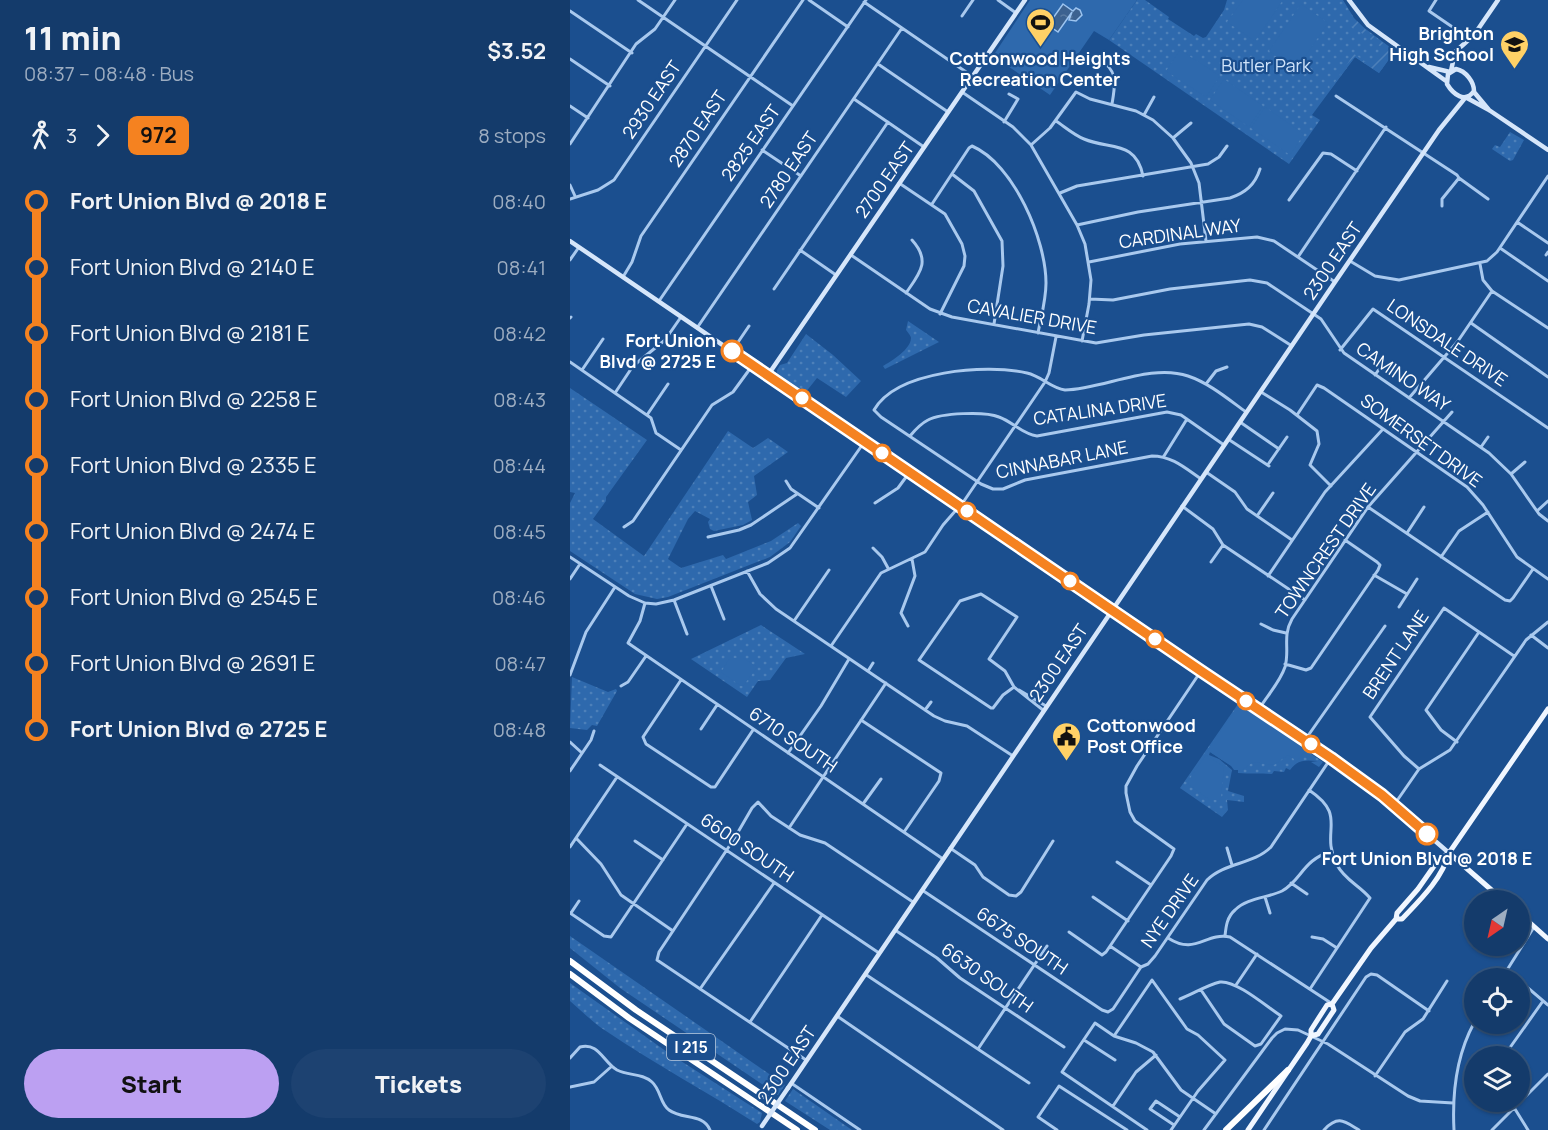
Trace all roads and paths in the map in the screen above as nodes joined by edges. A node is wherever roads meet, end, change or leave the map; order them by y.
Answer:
1 (638, 0) edge
2 (675, 0) edge
3 (737, 0) edge
4 (803, 0) edge
5 (809, 0) edge
6 (973, 0) edge
7 (998, 0) edge
8 (1025, 0) edge
9 (1349, 0) edge
10 (1436, 0) edge
11 (1498, 0) edge
12 (865, 1) edge
13 (570, 12) edge
14 (1016, 13) junction
15 (962, 16) dead end
16 (663, 17) junction
17 (848, 27) junction
18 (902, 28) junction
19 (1470, 39) junction
20 (705, 46) junction
21 (632, 53) junction
22 (570, 59) edge
23 (1452, 59) junction
24 (1099, 60) dead end
25 (878, 64) junction
26 (1429, 67) junction
27 (1459, 69) junction
28 (1451, 71) junction
29 (750, 76) junction
30 (972, 76) junction
31 (1446, 81) junction
32 (610, 86) junction
33 (1474, 91) junction
34 (962, 92) junction
35 (1454, 93) junction
36 (1009, 94) dead end
37 (1336, 96) dead end
38 (1154, 97) dead end
39 (1466, 98) junction
40 (854, 99) junction
41 (1112, 104) junction
42 (570, 106) edge
43 (793, 106) junction
44 (1456, 106) junction
45 (1490, 110) junction
46 (948, 112) junction
47 (1144, 116) junction
48 (588, 118) junction
49 (1056, 121) junction
50 (888, 122) junction
51 (1005, 122) junction
52 (1191, 123) dead end
53 (1386, 128) junction
54 (1173, 138) junction
55 (570, 144) edge
56 (1031, 145) junction
57 (1227, 146) dead end
58 (924, 147) junction
59 (762, 150) junction
60 (1548, 150) edge
61 (1424, 152) junction
62 (1193, 167) junction
63 (1260, 169) dead end
64 (1357, 171) junction
65 (952, 174) junction
66 (801, 176) junction
67 (1143, 176) junction
68 (1548, 176) edge
69 (1459, 178) junction
70 (899, 183) junction
71 (570, 184) edge
72 (1060, 193) junction
73 (575, 196) junction
74 (570, 199) edge
75 (1488, 199) dead end
76 (1289, 200) dead end
77 (1202, 202) junction
78 (932, 204) junction
79 (1442, 206) dead end
80 (1517, 222) junction
81 (1077, 225) junction
82 (912, 240) dead end
83 (570, 241) edge
84 (1206, 242) junction
85 (1548, 243) edge
86 (579, 247) junction
87 (1500, 248) junction
88 (800, 250) junction
89 (850, 254) junction
90 (1298, 257) junction
91 (570, 260) edge
92 (1350, 261) junction
93 (1089, 262) junction
94 (1480, 264) junction
95 (836, 275) junction
96 (622, 277) junction
97 (1548, 281) edge
98 (1335, 282) junction
99 (774, 289) dead end
100 (1492, 291) junction
101 (906, 293) junction
102 (1090, 299) junction
103 (659, 302) junction
104 (940, 314) junction
105 (1313, 314) junction
106 (681, 317) junction
107 (1470, 323) junction
108 (994, 325) junction
109 (749, 326) dead end
110 (697, 328) junction
111 (1548, 328) edge
112 (1038, 333) junction
113 (1056, 337) junction
114 (603, 339) dead end
115 (1082, 341) junction
116 (1292, 346) junction
117 (1340, 350) junction
118 (732, 351) junction
119 (1444, 356) junction
120 (570, 362) edge
121 (752, 365) junction
122 (1382, 365) dead end
123 (1227, 366) dead end
124 (582, 370) junction
125 (768, 375) junction
126 (1375, 375) junction
127 (1548, 376) edge
128 (1045, 382) junction
129 (668, 384) dead end
130 (1206, 384) junction
131 (1261, 392) junction
132 (615, 393) junction
133 (1409, 398) junction
134 (1246, 412) junction
135 (1452, 412) dead end
136 (647, 415) junction
137 (1297, 415) junction
138 (1188, 419) junction
139 (1444, 421) junction
140 (1240, 422) junction
141 (1015, 426) junction
142 (1548, 428) edge
143 (1383, 429) junction
144 (910, 436) junction
145 (1287, 437) dead end
146 (1488, 437) dead end
147 (1228, 439) junction
148 (864, 441) junction
149 (1224, 445) junction
150 (1481, 447) junction
151 (1279, 449) junction
152 (681, 450) junction
153 (1418, 452) junction
154 (1164, 456) junction
155 (1525, 462) dead end
156 (909, 472) junction
157 (1206, 472) junction
158 (1511, 474) junction
159 (1201, 479) junction
160 (786, 481) dead end
161 (977, 482) junction
162 (1331, 486) junction
163 (1273, 493) dead end
164 (797, 494) junction
165 (1548, 501) edge
166 (875, 503) dead end
167 (960, 506) junction
168 (1182, 506) junction
169 (1368, 507) junction
170 (1425, 507) dead end
171 (819, 508) junction
172 (1488, 512) junction
173 (1537, 512) junction
174 (1257, 516) junction
175 (1548, 521) edge
176 (624, 527) dead end
177 (1407, 533) junction
178 (708, 537) dead end
179 (1292, 540) junction
180 (1345, 540) junction
181 (1223, 544) junction
182 (873, 548) dead end
183 (570, 557) edge
184 (1441, 557) junction
185 (912, 559) junction
186 (1211, 562) dead end
187 (580, 564) junction
188 (888, 568) junction
189 (1533, 569) junction
190 (829, 570) dead end
191 (747, 572) junction
192 (1374, 575) junction
193 (1268, 576) junction
194 (570, 579) edge
195 (1417, 579) dead end
196 (1548, 579) edge
197 (711, 586) junction
198 (615, 587) junction
199 (1407, 594) junction
200 (674, 600) junction
201 (1305, 600) junction
202 (645, 603) junction
203 (1399, 607) dead end
204 (1112, 609) junction
205 (724, 619) dead end
206 (794, 621) junction
207 (1548, 622) edge
208 (1261, 624) dead end
209 (908, 626) dead end
210 (1385, 626) dead end
211 (1479, 632) junction
212 (1286, 633) junction
213 (687, 634) dead end
214 (1530, 635) junction
215 (831, 646) junction
216 (1548, 648) edge
217 (646, 656) junction
218 (1514, 656) junction
219 (849, 658) junction
220 (873, 663) dead end
221 (1285, 664) junction
222 (868, 671) junction
223 (1201, 671) junction
224 (570, 675) edge
225 (681, 680) junction
226 (886, 683) junction
227 (621, 686) dead end
228 (1014, 687) junction
229 (931, 702) dead end
230 (717, 705) junction
231 (1045, 708) junction
232 (1258, 709) junction
233 (1548, 709) edge
234 (925, 710) junction
235 (861, 720) junction
236 (701, 729) dead end
237 (753, 730) junction
238 (594, 731) dead end
239 (1305, 740) junction
240 (570, 742) edge
241 (1457, 742) junction
242 (582, 753) junction
243 (788, 753) junction
244 (1013, 756) junction
245 (1331, 758) junction
246 (600, 765) dead end
247 (1419, 769) junction
248 (570, 771) edge
249 (617, 777) junction
250 (823, 777) junction
251 (881, 779) dead end
252 (1309, 790) junction
253 (863, 804) junction
254 (1394, 805) junction
255 (687, 824) junction
256 (789, 828) junction
257 (904, 832) junction
258 (576, 838) junction
259 (635, 841) dead end
260 (1053, 841) dead end
261 (570, 847) edge
262 (950, 848) junction
263 (1227, 848) dead end
264 (727, 851) junction
265 (1332, 851) junction
266 (1449, 853) junction
267 (943, 858) junction
268 (663, 860) junction
269 (1117, 862) dead end
270 (1232, 865) junction
271 (774, 883) junction
272 (1291, 883) junction
273 (1151, 885) junction
274 (922, 890) junction
275 (1492, 890) edge
276 (1306, 894) dead end
277 (1093, 897) dead end
278 (1265, 897) junction
279 (579, 901) dead end
280 (914, 902) junction
281 (633, 904) junction
282 (570, 913) edge
283 (1270, 913) dead end
284 (822, 915) junction
285 (1396, 919) junction
286 (1128, 921) junction
287 (1530, 924) edge
288 (1534, 927) junction
289 (895, 930) junction
290 (673, 931) junction
291 (1069, 932) dead end
292 (1225, 936) junction
293 (1312, 937) dead end
294 (1168, 938) junction
295 (1548, 939) edge
296 (1047, 946) dead end
297 (1110, 946) junction
298 (1337, 948) junction
299 (879, 954) junction
300 (1257, 954) junction
301 (570, 961) edge
302 (1034, 965) junction
303 (1141, 967) junction
304 (1508, 968) edge
305 (570, 974) edge
306 (865, 974) junction
307 (1447, 981) dead end
308 (1236, 986) junction
309 (700, 989) junction
310 (1310, 989) junction
311 (1201, 990) junction
312 (1530, 990) edge
313 (1180, 999) dead end
314 (1543, 1001) junction
315 (1332, 1004) junction
316 (1548, 1005) edge
317 (1005, 1008) junction
318 (1429, 1011) junction
319 (1108, 1012) joint
320 (837, 1016) junction
321 (750, 1022) junction
322 (1468, 1034) edge
323 (1114, 1036) junction
324 (1311, 1036) junction
325 (1084, 1039) junction
326 (1323, 1042) junction
327 (1511, 1046) edge
328 (1064, 1047) dead end
329 (978, 1049) junction
330 (1156, 1055) junction
331 (570, 1058) edge
332 (806, 1060) junction
333 (1115, 1060) dead end
334 (612, 1066) junction
335 (1288, 1070) junction
336 (1548, 1074) edge
337 (1375, 1076) junction
338 (1029, 1083) dead end
339 (790, 1085) junction
340 (570, 1087) edge
341 (1530, 1092) edge
342 (1192, 1098) junction
343 (1453, 1103) junction
344 (1112, 1106) junction
345 (1510, 1112) edge
346 (1517, 1112) edge
347 (1216, 1114) junction
348 (1180, 1117) junction
349 (1174, 1125) junction
350 (761, 1128) edge
351 (710, 1130) edge
352 (797, 1130) edge
353 (815, 1130) edge
354 (860, 1130) edge
355 (1003, 1130) edge
356 (1057, 1130) edge
357 (1127, 1130) edge
358 (1147, 1130) edge
359 (1171, 1130) edge
360 (1204, 1130) edge
361 (1226, 1130) edge
362 (1248, 1130) edge
363 (1264, 1130) edge
364 (1324, 1130) edge
365 (1359, 1130) edge
366 (1454, 1130) edge
367 (1492, 1130) edge
368 (1528, 1130) edge

1 - 16 street
2 - 16 street
3 - 20 street, 2930 EAST
4 - 29 street, 2870 EAST
5 - 17 street
6 - 15 street
7 - 14 street
8 - 14 street, 2700 EAST
9 - 26 street
10 - 19 street
11 - 19 street
12 - 17 street, 2825 EAST
12 - 18 street
13 - 21 street
14 - 30 street, 2700 EAST
16 - 20 street
16 - 21 street
17 - 43 street, 2825 EAST
18 - 25 street, 2780 EAST
18 - 30 street
19 - 23 street
20 - 29 street
20 - 73 street, 2930 EAST
21 - 32 street
22 - 32 street
23 - 27 street
23 - 28 street
24 - 41 street
25 - 40 street, 2780 EAST
25 - 46 street
26 - 28 street
26 - 31 street
27 - 28 street
27 - 33 street
28 - 31 street
29 - 43 street
29 - 96 street, 2870 EAST
30 - 34 street, 2700 EAST
31 - 35 street
32 - 48 street
33 - 39 street
33 - 45 street
34 - 46 street, 2700 EAST
34 - 51 street
35 - 39 street
35 - 44 street
36 - 51 street
37 - 53 street
38 - 47 street
39 - 44 street, 2300 EAST
39 - 45 street
40 - 50 street
40 - 66 street, 2780 EAST
41 - 47 street
41 - 49 street
42 - 48 street
43 - 59 street, 2825 EAST
44 - 61 street, 2300 EAST
45 - 60 street
46 - 58 street, 2700 EAST
47 - 54 street
48 - 55 street
49 - 56 street
49 - 67 street
50 - 58 street
50 - 88 street
51 - 56 street
52 - 54 street
53 - 61 street
53 - 64 street
54 - 62 street
56 - 72 street
57 - 62 street
58 - 70 street, 2700 EAST
59 - 66 street
59 - 103 street, 2825 EAST
61 - 69 street
61 - 92 street, 2300 EAST
62 - 67 street
62 - 77 street
63 - 77 street
64 - 76 street
64 - 90 street
65 - 78 street
65 - 108 street
65 - 112 street
66 - 110 street, 2780 EAST
67 - 72 street
68 - 80 street
69 - 75 street
69 - 79 street
70 - 78 street
70 - 89 street, 2700 EAST
71 - 73 street
72 - 81 street
73 - 74 street, 2930 EAST
77 - 81 street
77 - 84 street
78 - 104 street
80 - 85 street
80 - 87 street
81 - 93 street
82 - 101 street
83 - 86 street
84 - 90 street, CARDINAL WAY
84 - 93 street, CARDINAL WAY
86 - 91 street
86 - 96 street
87 - 94 street
87 - 97 street
88 - 95 street
88 - 99 street
89 - 95 street, 2700 EAST
89 - 101 street, CAVALIER DRIVE
90 - 98 street, CARDINAL WAY
92 - 94 street
92 - 98 street, 2300 EAST
93 - 102 street
94 - 100 street
95 - 125 street, 2700 EAST
96 - 103 street
98 - 105 street, 2300 EAST
100 - 107 street
100 - 111 street
101 - 104 street, CAVALIER DRIVE
102 - 105 street, CAMINO WAY
102 - 115 street
103 - 106 street
104 - 108 street, CAVALIER DRIVE
105 - 116 street, 2300 EAST
105 - 117 street, CAMINO WAY
106 - 110 street
106 - 132 street
107 - 119 street
107 - 127 street
108 - 112 street, CAVALIER DRIVE
109 - 118 street
110 - 118 street
112 - 113 street, CAVALIER DRIVE
113 - 115 street, CAVALIER DRIVE
113 - 128 street
114 - 124 street
115 - 116 street, CAVALIER DRIVE
116 - 131 street, 2300 EAST
117 - 119 street, LONSDALE DRIVE
117 - 126 street, CAMINO WAY
118 - 121 street
119 - 133 street
119 - 142 street, LONSDALE DRIVE
120 - 124 street
121 - 125 street
121 - 152 street
122 - 126 street
123 - 130 street
124 - 132 street
125 - 148 street
126 - 133 street, CAMINO WAY
128 - 130 street
128 - 141 street
128 - 144 street, CINNABAR LANE
129 - 136 street
130 - 134 street
131 - 134 street, 2300 EAST
131 - 137 street
132 - 136 street
133 - 139 street, CAMINO WAY
134 - 140 street, 2300 EAST
135 - 139 street, TOWNCREST DRIVE
136 - 152 street
137 - 143 street, SOMERSET DRIVE
137 - 162 street
138 - 141 street, CATALINA DRIVE
138 - 149 street, CATALINA DRIVE
138 - 154 street
139 - 150 street, CAMINO WAY
139 - 153 street, TOWNCREST DRIVE
140 - 147 street, 2300 EAST
140 - 151 street
141 - 144 street, CATALINA DRIVE
141 - 161 street
143 - 153 street, SOMERSET DRIVE
143 - 162 street
144 - 161 street, CINNABAR LANE
145 - 151 street
146 - 150 street
147 - 149 street, 2300 EAST
147 - 151 street
148 - 156 street
148 - 171 street
149 - 157 street, 2300 EAST
150 - 158 street, CAMINO WAY
152 - 176 street
153 - 169 street, TOWNCREST DRIVE
153 - 172 street, SOMERSET DRIVE
154 - 159 street
154 - 161 street, CINNABAR LANE
155 - 158 street
156 - 166 street
156 - 167 street
157 - 159 street, 2300 EAST
157 - 174 street
158 - 173 street, CAMINO WAY
159 - 168 street, 2300 EAST
160 - 164 street
161 - 167 street
162 - 179 street
163 - 174 street
164 - 171 street
164 - 178 street
165 - 173 street
167 - 185 street
167 - 204 street
168 - 181 street
168 - 204 street, 2300 EAST
169 - 177 street
169 - 180 street, TOWNCREST DRIVE
170 - 177 street
171 - 191 street
172 - 184 street
172 - 189 street, SOMERSET DRIVE
173 - 175 street, CAMINO WAY
174 - 179 street
177 - 184 street
179 - 193 street
180 - 192 street
180 - 201 street, TOWNCREST DRIVE
181 - 186 street
181 - 193 street
182 - 188 street
183 - 187 street
184 - 189 street
185 - 188 street
185 - 209 street
187 - 194 street
187 - 198 street
188 - 215 street
189 - 196 street, SOMERSET DRIVE
190 - 206 street
191 - 197 street
191 - 206 street
192 - 199 street
192 - 221 street
193 - 201 street
195 - 199 street
197 - 200 street
197 - 205 street
198 - 202 street
198 - 224 street
199 - 203 street
200 - 202 street
200 - 213 street
201 - 212 street, TOWNCREST DRIVE
202 - 217 street, 6710 SOUTH
204 - 223 street
204 - 231 street, 2300 EAST
206 - 215 street
207 - 214 street
208 - 212 street
210 - 239 street
211 - 218 street
211 - 241 street
211 - 247 street, BRENT LANE
212 - 221 street, TOWNCREST DRIVE
214 - 216 street
214 - 218 street
215 - 219 street
217 - 225 street, 6710 SOUTH
217 - 227 street
218 - 241 street
219 - 222 street
219 - 243 street
220 - 222 street
221 - 232 street, TOWNCREST DRIVE
222 - 226 street
223 - 232 street
223 - 273 street
225 - 230 street, 6710 SOUTH
225 - 237 street
226 - 234 street
226 - 235 street
228 - 228 street
228 - 231 street
229 - 234 street
230 - 236 street
230 - 237 street, 6710 SOUTH
231 - 244 street, 2300 EAST
232 - 239 street
233 - 266 main road
234 - 244 street
235 - 250 street
235 - 257 street
237 - 243 street, 6710 SOUTH
238 - 242 street
239 - 245 street
240 - 242 street
241 - 247 street
242 - 248 street
243 - 250 street, 6710 SOUTH
244 - 262 street, 2300 EAST
245 - 252 street, NYE DRIVE
245 - 254 street
246 - 249 street, 6600 SOUTH
247 - 254 street
249 - 255 street, 6600 SOUTH
249 - 258 street
250 - 253 street, 6710 SOUTH
250 - 256 street
251 - 253 street
252 - 265 street
252 - 270 street, NYE DRIVE
253 - 257 street, 6710 SOUTH
254 - 266 street
255 - 264 street, 6600 SOUTH
255 - 268 street
256 - 264 street
256 - 280 street
257 - 267 street, 6710 SOUTH
258 - 261 street
258 - 281 street
259 - 268 street
260 - 262 street
262 - 267 street, 2300 EAST
263 - 270 street
264 - 271 street, 6600 SOUTH
264 - 290 street
265 - 272 street
265 - 298 street
266 - 275 main road
266 - 285 main road
266 - 285 main road
267 - 274 street, 2300 EAST
268 - 281 street
269 - 273 street
270 - 294 street, NYE DRIVE
271 - 284 street, 6600 SOUTH
271 - 309 street
272 - 276 street
272 - 278 street
273 - 286 street
274 - 280 street, 2300 EAST
274 - 302 street, 6675 SOUTH
277 - 286 street
278 - 283 street
278 - 292 street
279 - 282 street
280 - 289 street, 2300 EAST
281 - 282 street
281 - 290 street
284 - 299 street, 6600 SOUTH
284 - 321 street
285 - 315 main road
286 - 297 street
287 - 288 main road
288 - 295 main road
288 - 304 street
289 - 299 street, 2300 EAST
289 - 317 street, 6630 SOUTH
290 - 309 street
291 - 297 street
292 - 294 street
292 - 300 street
293 - 298 street
294 - 303 street, NYE DRIVE
296 - 302 street
297 - 303 street
298 - 310 street
299 - 306 street, 2300 EAST
300 - 308 street
300 - 310 street
301 - 353 highway, I 215
302 - 317 street
302 - 319 street, 6675 SOUTH
303 - 319 street, NYE DRIVE
305 - 352 highway, I 215
306 - 320 street, 2300 EAST
306 - 329 street
307 - 318 street
308 - 311 street
308 - 311 street
309 - 321 street
310 - 315 street
311 - 313 street
312 - 314 street
314 - 316 street
314 - 327 street
315 - 324 main road
317 - 328 street, 6630 SOUTH
317 - 329 street
318 - 326 street
318 - 337 street
320 - 332 street, 2300 EAST
320 - 355 street
321 - 332 street
322 - 343 street
323 - 325 street
323 - 330 street
323 - 342 street
324 - 326 street
324 - 335 main road
324 - 347 street
325 - 333 street
325 - 344 street
326 - 337 street
326 - 363 street
329 - 338 street
330 - 342 street
330 - 344 street
331 - 334 street
332 - 339 street, 2300 EAST
334 - 340 street
334 - 351 street
335 - 361 highway
335 - 362 main road
336 - 341 street
337 - 343 street
339 - 350 street, 2300 EAST, bridge
339 - 354 street
342 - 347 street
342 - 348 street
343 - 366 street
344 - 358 street
345 - 367 street
346 - 368 street
347 - 360 street
348 - 349 street
348 - 349 street
349 - 359 street
356 - 357 street
364 - 365 street

